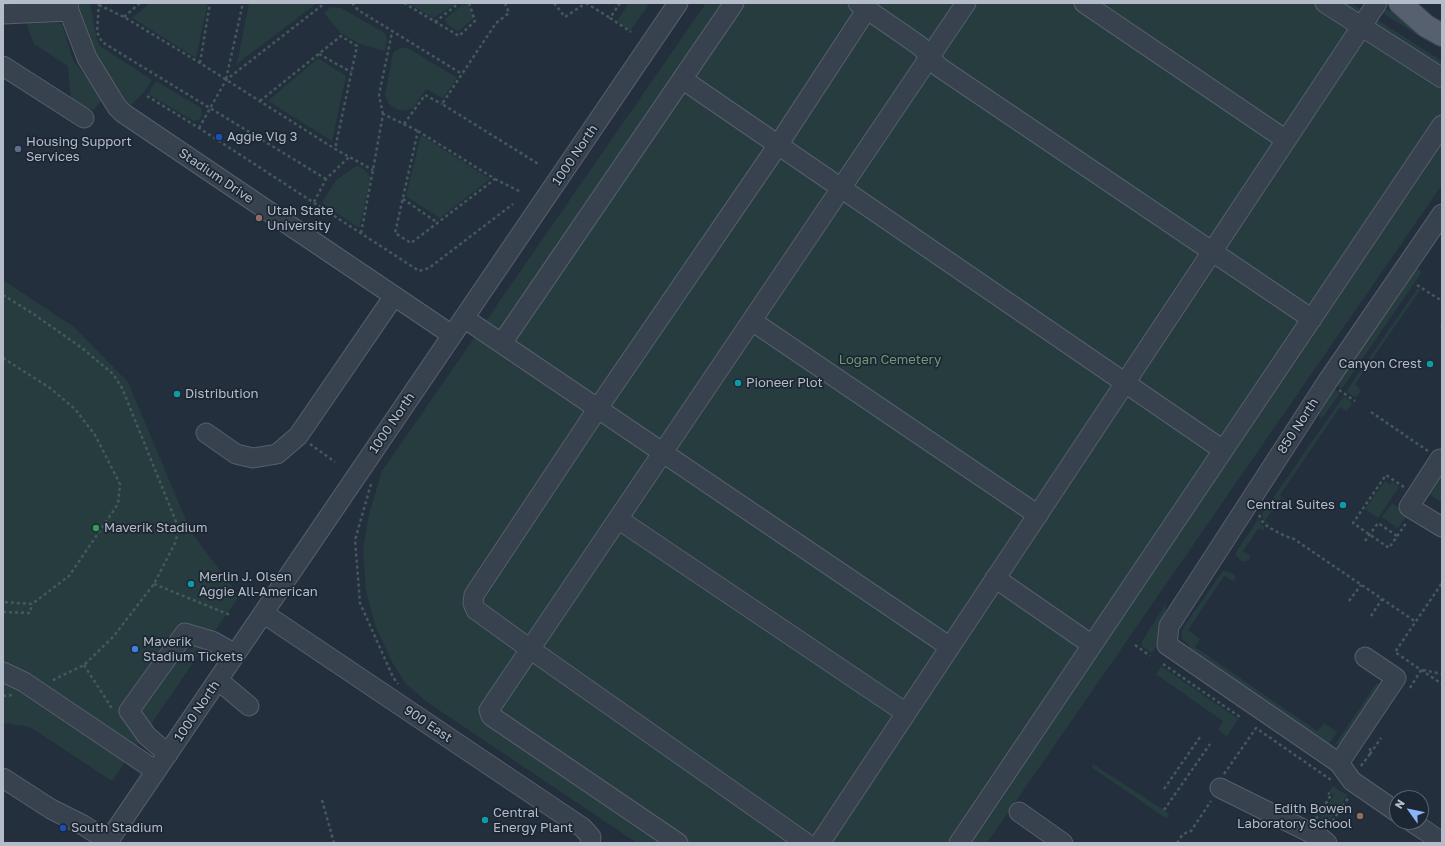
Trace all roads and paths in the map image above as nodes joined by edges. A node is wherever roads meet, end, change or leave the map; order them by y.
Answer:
1 (140, 3) edge
2 (210, 3) edge
3 (243, 3) edge
4 (325, 3) edge
5 (352, 3) edge
6 (358, 3) edge
7 (404, 3) edge
8 (459, 3) edge
9 (469, 3) edge
10 (505, 3) edge
11 (554, 3) edge
12 (586, 3) edge
13 (620, 3) edge
14 (678, 3) edge
15 (734, 3) edge
16 (966, 3) edge
17 (1084, 3) edge
18 (1325, 3) edge
19 (1377, 3) edge
20 (1400, 3) edge
21 (1413, 3) edge
22 (99, 4) edge
23 (354, 6) junction
24 (862, 6) edge
25 (69, 7) edge
26 (3, 14) edge
27 (124, 17) junction
28 (610, 18) junction
29 (1442, 18) edge
30 (435, 22) junction
31 (1362, 26) junction
32 (392, 31) junction
33 (631, 32) dead end
34 (1442, 35) edge
35 (319, 54) junction
36 (930, 56) junction
37 (200, 63) junction
38 (3, 66) edge
39 (351, 72) junction
40 (462, 74) junction
41 (1442, 78) edge
42 (682, 79) junction
43 (226, 80) junction
44 (147, 96) dead end
45 (260, 101) junction
46 (442, 104) junction
47 (210, 108) junction
48 (383, 114) junction
49 (84, 118) dead end
50 (404, 124) junction
51 (1442, 125) edge
52 (199, 128) junction
53 (418, 131) junction
54 (1286, 140) junction
55 (778, 145) junction
56 (335, 149) junction
57 (348, 157) junction
58 (540, 165) dead end
59 (374, 170) junction
60 (326, 179) junction
61 (495, 179) junction
62 (841, 188) junction
63 (521, 192) dead end
64 (403, 198) junction
65 (314, 202) junction
66 (513, 204) dead end
67 (1442, 214) edge
68 (438, 223) junction
69 (361, 233) junction
70 (1212, 252) junction
71 (1418, 284) dead end
72 (3, 295) edge
73 (394, 296) junction
74 (1442, 301) edge
75 (464, 318) junction
76 (1312, 319) junction
77 (752, 321) junction
78 (452, 335) junction
79 (502, 343) junction
80 (3, 358) edge
81 (1125, 383) junction
82 (1336, 388) dead end
83 (1355, 401) dead end
84 (598, 408) junction
85 (1371, 412) dead end
86 (206, 432) dead end
87 (298, 436) junction
88 (1223, 450) junction
89 (663, 452) junction
90 (1440, 459) joint
91 (335, 462) dead end
92 (371, 482) dead end
93 (1415, 503) junction
94 (1259, 514) dead end
95 (1038, 515) junction
96 (618, 519) junction
97 (1442, 528) edge
98 (1370, 535) junction
99 (1397, 536) junction
100 (1365, 541) dead end
101 (995, 578) junction
102 (154, 584) junction
103 (1361, 585) junction
104 (1382, 599) junction
105 (1349, 601) dead end
106 (3, 602) edge
107 (32, 604) junction
108 (3, 612) edge
109 (263, 613) junction
110 (230, 615) dead end
111 (1371, 616) dead end
112 (1416, 622) dead end
113 (1092, 645) junction
114 (1135, 645) dead end
115 (950, 647) junction
116 (530, 649) junction
117 (235, 654) junction
118 (1150, 656) dead end
119 (1364, 657) dead end
120 (1162, 664) dead end
121 (84, 665) junction
122 (3, 672) edge
123 (1442, 674) edge
124 (218, 680) junction
125 (1442, 684) edge
126 (400, 687) dead end
127 (34, 689) junction
128 (3, 696) edge
129 (249, 706) dead end
130 (113, 711) dead end
131 (906, 713) junction
132 (1240, 717) dead end
133 (1200, 737) dead end
134 (1381, 738) dead end
135 (1210, 744) dead end
136 (168, 754) junction
137 (1370, 754) dead end
138 (1338, 763) junction
139 (156, 771) junction
140 (3, 778) edge
141 (1333, 781) dead end
142 (1220, 788) junction
143 (1164, 789) dead end
144 (1328, 793) dead end
145 (1351, 793) dead end
146 (322, 800) dead end
147 (1389, 806) edge
148 (1164, 810) dead end
149 (1019, 812) dead end
150 (1424, 830) edge
151 (1319, 838) edge
152 (590, 840) edge
153 (108, 842) edge
154 (1442, 842) edge
155 (334, 843) edge
156 (678, 843) edge
157 (806, 843) edge
158 (820, 843) edge
159 (959, 843) edge
160 (1062, 843) edge
161 (1177, 843) edge

1 - 27 path
2 - 37 path
3 - 43 path
4 - 43 path
5 - 23 path
6 - 23 path
7 - 30 path
8 - 30 path
9 - 30 path
10 - 40 path
11 - 12 path
12 - 28 path
13 - 28 path
14 - 75 street, 1000 North
15 - 42 street
16 - 36 street
17 - 54 street
18 - 31 street
19 - 31 street
20 - 34 main road
21 - 29 main road
22 - 27 path
22 - 47 path
23 - 32 path
24 - 36 street
24 - 55 street
25 - 26 street
25 - 73 street, Stadium Drive
27 - 37 path
28 - 33 path
31 - 41 street
31 - 54 street
32 - 40 path
32 - 48 path
35 - 39 path
35 - 39 path
35 - 45 path
36 - 62 street
36 - 70 street
37 - 43 path
38 - 49 street
39 - 56 path
40 - 46 path
42 - 55 street
42 - 79 street
43 - 45 path
43 - 47 path
44 - 52 path
45 - 56 path
46 - 50 path
46 - 58 path
47 - 52 path
47 - 60 path
48 - 50 path
48 - 59 path
50 - 53 path
51 - 76 street
52 - 65 path
53 - 61 path
53 - 64 path
54 - 70 street
55 - 62 street
55 - 84 street
56 - 57 path
57 - 59 path
57 - 60 path
59 - 69 path
60 - 65 path
61 - 63 path
61 - 68 path
62 - 77 street
62 - 81 street
64 - 68 path
64 - 68 path
65 - 69 path
66 - 69 path
67 - 138 street, 850 North
70 - 76 street
70 - 81 street
71 - 74 path
72 - 102 path
73 - 78 street, Stadium Drive
73 - 87 street
75 - 78 street, 1000 North
75 - 79 street
76 - 88 street
77 - 89 street
77 - 95 street
78 - 109 street, 1000 North
79 - 84 street
80 - 107 path
81 - 88 street
81 - 95 street
82 - 83 path
84 - 89 street
84 - 116 street
85 - 90 path
86 - 87 street
87 - 91 path
88 - 113 street
89 - 96 street
89 - 115 street
90 - 93 street
92 - 126 path
93 - 97 street
93 - 98 path
93 - 99 path
94 - 103 path
95 - 101 street
96 - 116 street
96 - 131 street
98 - 99 path
98 - 99 path
98 - 100 path
101 - 113 street
101 - 115 street
102 - 110 path
102 - 121 path
103 - 104 path
103 - 105 path
104 - 111 path
104 - 112 path
106 - 107 path
107 - 108 path
109 - 117 street, 1000 North
109 - 152 street, 900 East
113 - 159 street
114 - 118 path
115 - 131 street
116 - 156 street
116 - 157 street
117 - 124 street, 1000 North
117 - 136 street
119 - 138 street
120 - 132 path
121 - 127 path
121 - 130 path
122 - 127 street
123 - 125 path
124 - 129 street
124 - 136 street, 1000 North
127 - 128 path
127 - 139 street
131 - 158 street
133 - 143 path
134 - 137 path
135 - 148 path
136 - 139 street, 1000 North
138 - 147 street
139 - 153 street, 1000 North
140 - 153 street
141 - 142 path
142 - 151 street
142 - 161 path
144 - 151 path
145 - 151 path
146 - 155 path
149 - 160 street
150 - 154 street

